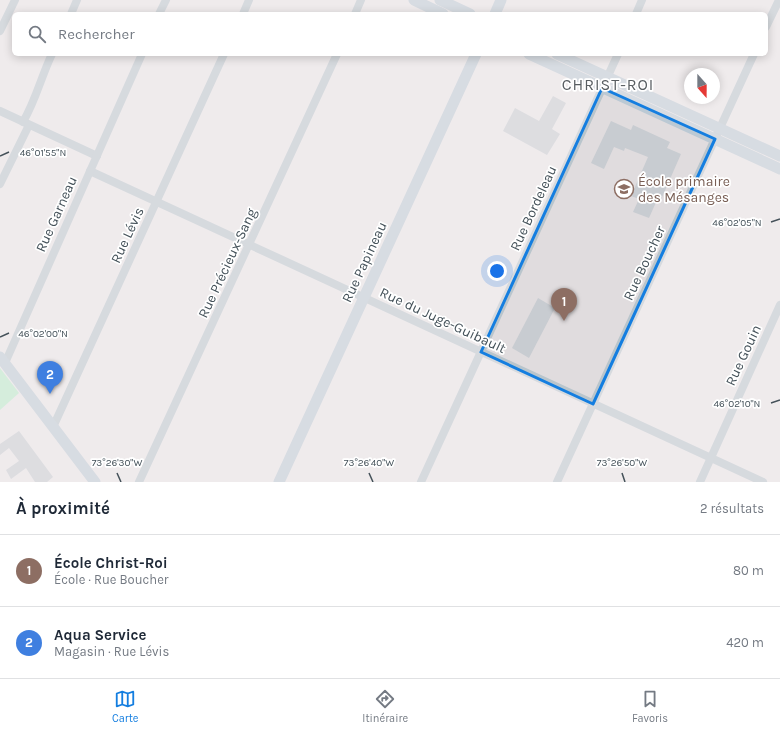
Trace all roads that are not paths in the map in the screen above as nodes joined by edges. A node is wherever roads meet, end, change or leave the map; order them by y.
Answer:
1 (15, 0) edge
2 (77, 0) edge
3 (249, 0) edge
4 (361, 0) edge
5 (414, 0) edge
6 (440, 0) edge
7 (501, 0) edge
8 (642, 0) edge
9 (778, 0) edge
10 (163, 1) edge
11 (72, 12) edge
12 (160, 12) edge
13 (244, 12) edge
14 (356, 12) edge
15 (439, 12) edge
16 (466, 12) edge
17 (496, 12) edge
18 (637, 12) edge
19 (768, 22) edge
20 (0, 31) edge
21 (51, 56) edge
22 (141, 56) edge
23 (223, 56) edge
24 (336, 56) edge
25 (475, 56) edge
26 (533, 56) edge
27 (561, 56) edge
28 (617, 56) edge
29 (753, 56) edge
30 (607, 77) junction
31 (602, 88) junction
32 (0, 111) edge
33 (26, 123) junction
34 (720, 128) junction
35 (715, 139) junction
36 (97, 156) junction
37 (780, 156) edge
38 (780, 169) edge
39 (90, 171) junction
40 (0, 184) edge
41 (156, 202) junction
42 (250, 245) junction
43 (364, 298) junction
44 (780, 305) edge
45 (481, 352) junction
46 (2, 360) edge
47 (593, 404) junction
48 (53, 427) junction
49 (711, 457) junction
50 (95, 482) edge
51 (139, 482) edge
52 (279, 482) edge
53 (421, 482) edge
54 (557, 482) edge
55 (700, 482) edge
56 (763, 482) edge

1 - 20 street
2 - 11 street
3 - 13 street
4 - 14 street
5 - 15 street
6 - 16 street
7 - 17 street
8 - 18 street
9 - 19 street
10 - 12 street
21 - 33 street
22 - 36 street, Rue Garneau
23 - 41 street, Rue Lévis
24 - 42 street, Rue Précieux-Sang
25 - 43 street, Rue Papineau
26 - 31 street
27 - 30 street
28 - 30 street, Rue Bordeleau
29 - 34 street, Rue Boucher
30 - 31 street, Rue Bordeleau
30 - 34 street
31 - 35 street
31 - 45 street, Rue Bordeleau
32 - 33 street
33 - 36 street
33 - 40 street
34 - 35 street, Rue Boucher
34 - 37 street
35 - 38 street
35 - 47 street, Rue Boucher
36 - 39 street, Rue Garneau
39 - 41 street, Rue du Juge-Guibault
39 - 46 street, Rue Garneau
41 - 42 street, Rue du Juge-Guibault
41 - 48 street, Rue Lévis
42 - 43 street, Rue du Juge-Guibault
42 - 51 street, Rue Précieux-Sang
43 - 45 street, Rue du Juge-Guibault
43 - 52 street, Rue Papineau
44 - 49 street, Rue Gouin
45 - 47 street, Rue du Juge-Guibault
45 - 53 street, Rue Bordeleau
46 - 48 street
47 - 49 street, Rue du Juge-Guibault
47 - 54 street, Rue Boucher
48 - 50 street
49 - 55 street, Rue Gouin
49 - 56 street, Rue du Juge-Guibault

